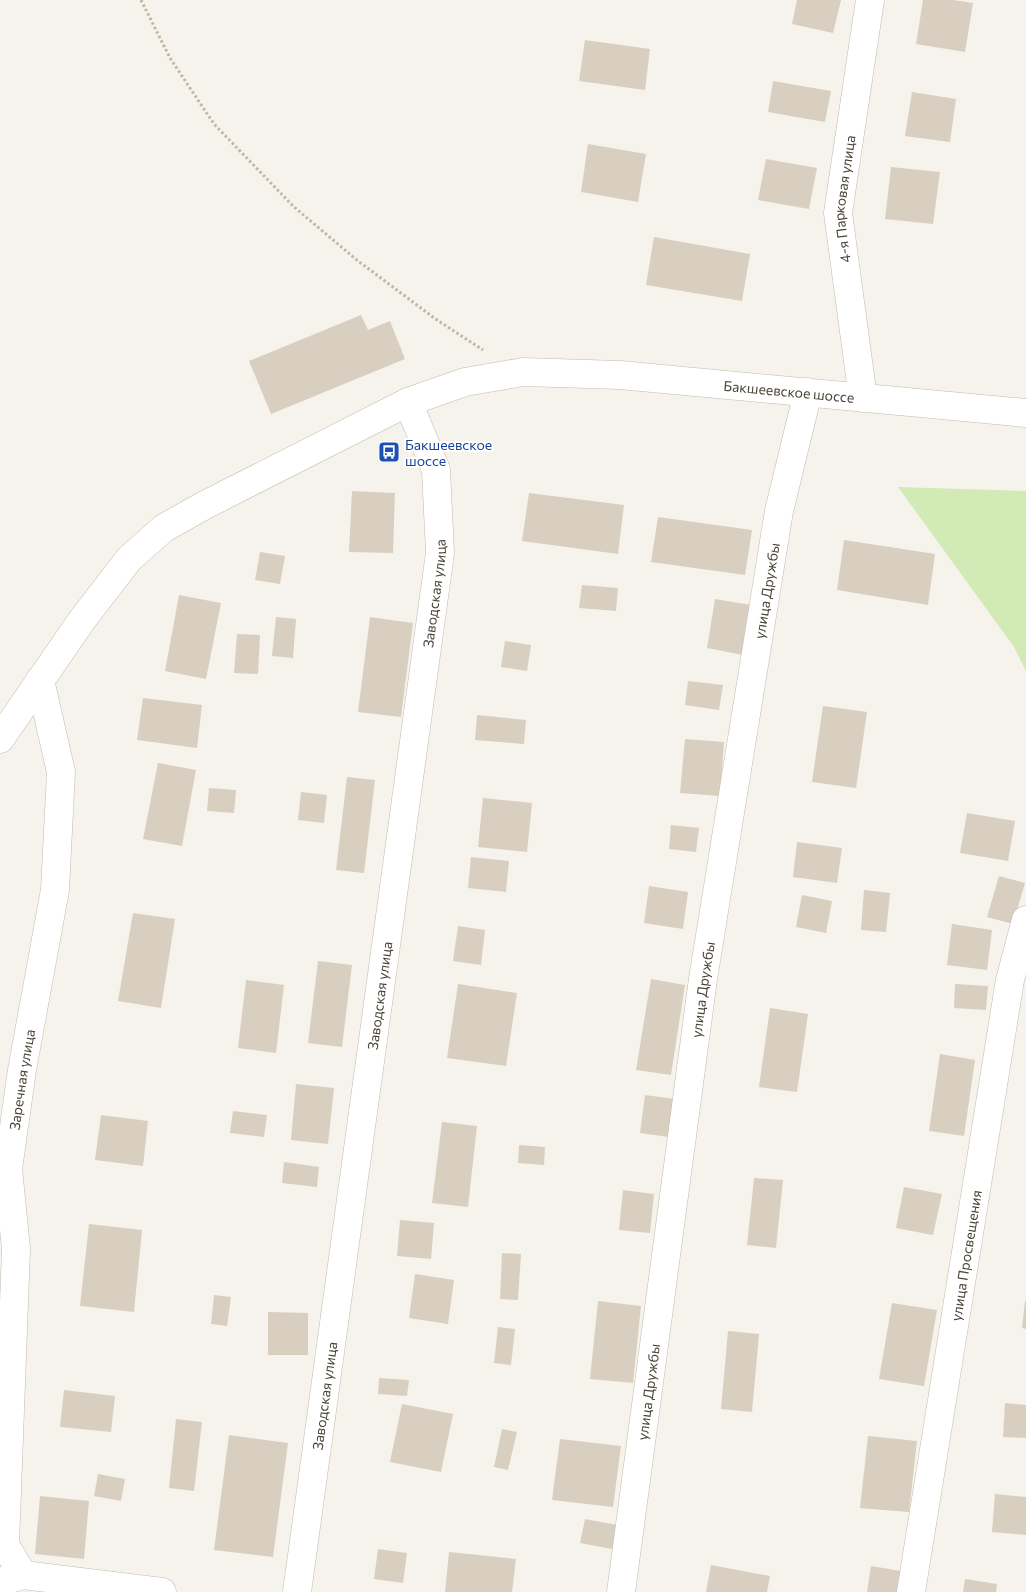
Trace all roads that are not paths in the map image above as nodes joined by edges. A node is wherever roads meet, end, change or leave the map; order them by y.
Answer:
1 (870, 0) edge
2 (808, 392) junction
3 (863, 398) junction
4 (408, 402) junction
5 (1026, 413) edge
6 (40, 680) junction
7 (0, 739) edge
8 (1026, 920) edge
9 (11, 1579) edge
10 (162, 1592) edge
11 (297, 1592) edge
12 (621, 1592) edge
13 (911, 1592) edge

1 - 3 street, 4-я Парковая улица
2 - 3 street, Бакшеевское шоссе
2 - 4 street, Бакшеевское шоссе
2 - 12 street, улица Дружбы
3 - 5 street, Бакшеевское шоссе
4 - 6 street, Бакшеевское шоссе
4 - 11 street, Заводская улица
6 - 7 street, Бакшеевское шоссе
6 - 9 street, Заречная улица
8 - 13 street, улица Просвещения
9 - 10 street

